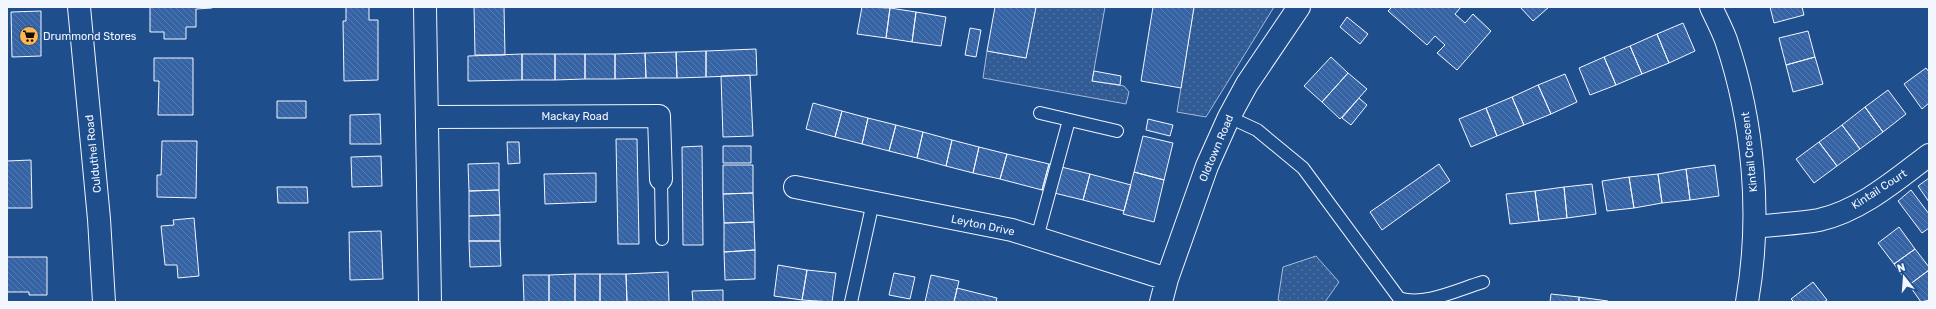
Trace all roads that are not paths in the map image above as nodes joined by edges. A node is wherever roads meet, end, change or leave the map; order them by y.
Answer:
1 (79, 7) edge
2 (425, 7) edge
3 (1299, 7) edge
4 (1710, 7) edge
5 (1040, 113) dead end
6 (427, 117) junction
7 (1228, 117) junction
8 (1069, 120) junction
9 (1117, 131) dead end
10 (1929, 155) edge
11 (661, 179) joint
12 (795, 187) dead end
13 (873, 202) junction
14 (1755, 227) junction
15 (1037, 238) junction
16 (662, 239) dead end
17 (1167, 279) junction
18 (1483, 282) dead end
19 (104, 302) edge
20 (430, 302) edge
21 (851, 302) edge
22 (1161, 302) edge
23 (1747, 302) edge

1 - 19 street, Culduthel Road
2 - 6 street
3 - 7 street, Oldtown Road
4 - 14 street, Kintail Crescent
5 - 8 lane
6 - 11 street, Mackay Road
6 - 20 street
7 - 17 street, Oldtown Road
7 - 18 lane
8 - 9 lane
8 - 15 lane
10 - 14 street, Kintail Court
11 - 16 lane
12 - 13 street, Leyton Drive
13 - 15 street, Leyton Drive
13 - 21 lane
14 - 23 street, Kintail Crescent
15 - 17 street, Leyton Drive
17 - 22 street, Oldtown Road

